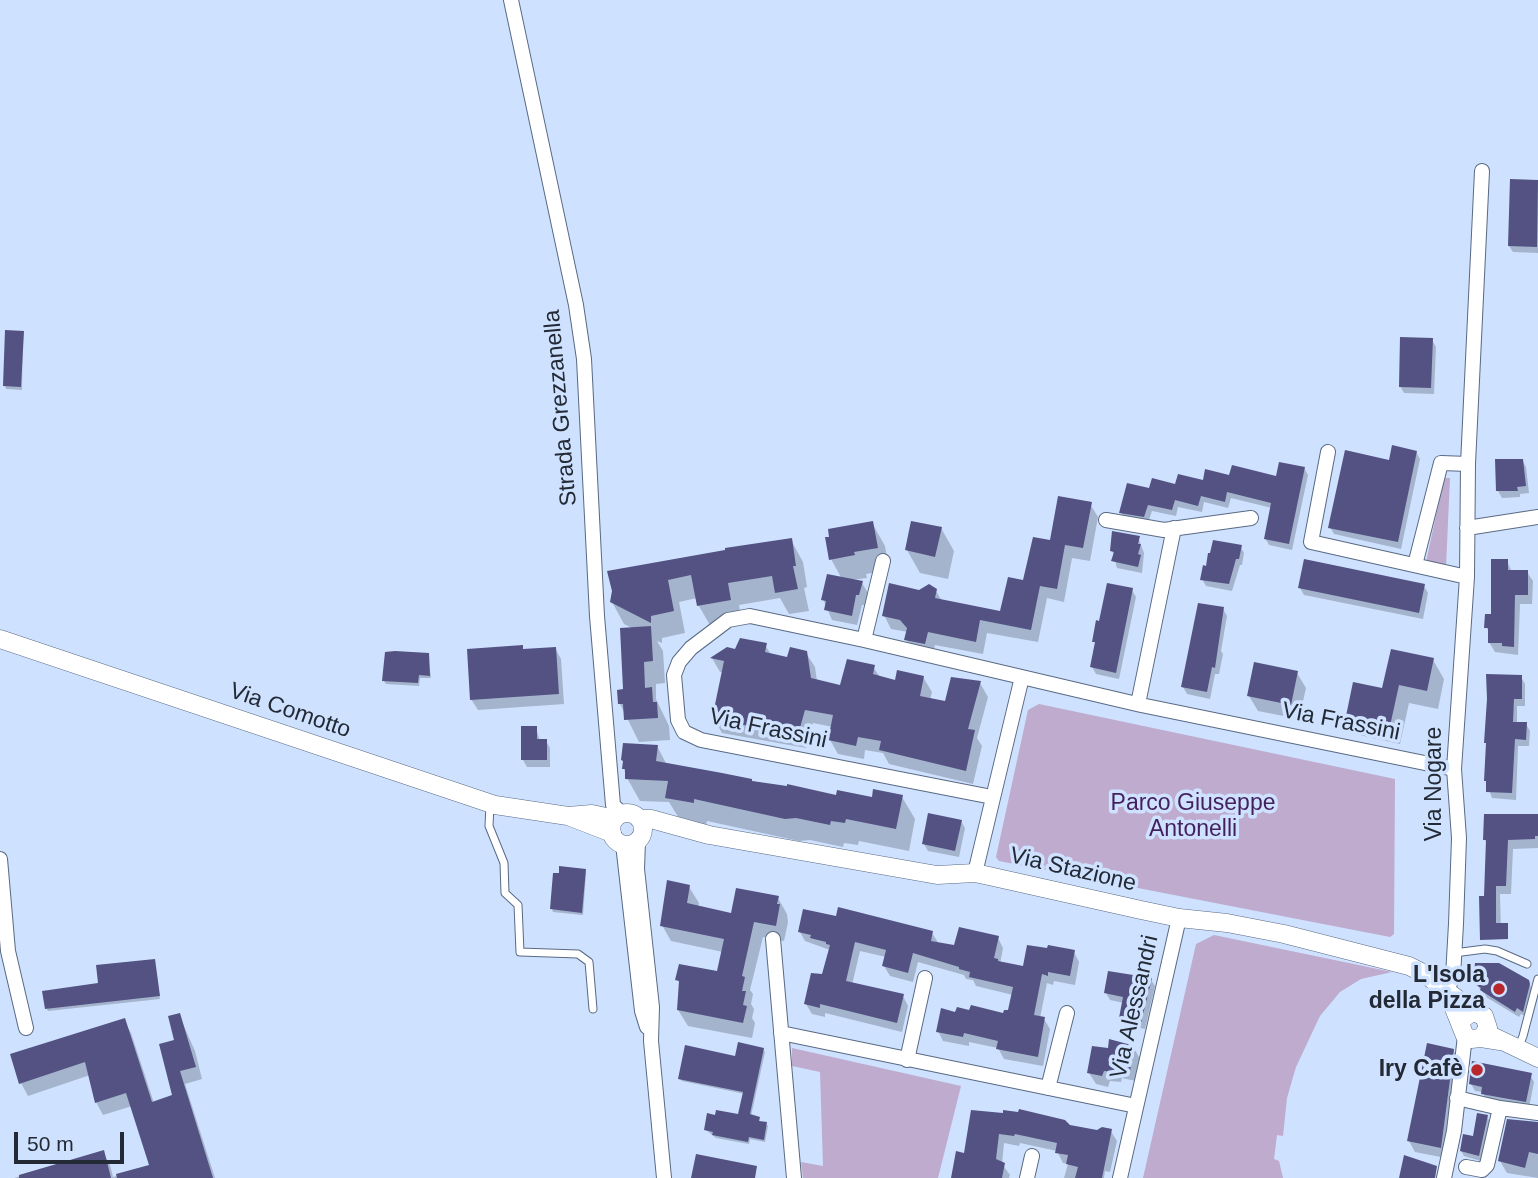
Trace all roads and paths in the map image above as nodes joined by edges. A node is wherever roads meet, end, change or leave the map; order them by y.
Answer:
1 (511, 0) edge
2 (1482, 171) dead end
3 (1328, 452) dead end
4 (1468, 464) junction
5 (1538, 517) edge
6 (1251, 518) dead end
7 (1106, 520) dead end
8 (1174, 528) junction
9 (1467, 528) junction
10 (883, 561) dead end
11 (1415, 565) junction
12 (1466, 577) junction
13 (0, 639) edge
14 (864, 640) junction
15 (1022, 677) junction
16 (1138, 704) junction
17 (1454, 769) junction
18 (992, 797) junction
19 (490, 803) junction
20 (627, 829) junction
21 (0, 859) edge
22 (975, 873) junction
23 (1179, 918) junction
24 (773, 939) dead end
25 (1454, 953) junction
26 (1527, 964) dead end
27 (925, 978) dead end
28 (1538, 979) edge
29 (1447, 991) junction
30 (593, 1009) dead end
31 (1068, 1013) dead end
32 (26, 1028) dead end
33 (1478, 1031) junction
34 (781, 1033) junction
35 (1517, 1049) junction
36 (1538, 1058) edge
37 (907, 1060) junction
38 (1048, 1088) junction
39 (1457, 1098) junction
40 (1136, 1106) junction
41 (1500, 1108) junction
42 (1538, 1113) edge
43 (1032, 1156) dead end
44 (1466, 1167) dead end
45 (664, 1178) edge
46 (794, 1178) edge
47 (1027, 1178) edge
48 (1120, 1178) edge
49 (1444, 1178) edge

1 - 20 street, Strada Grezzanella
2 - 4 street, Via Nogare
3 - 11 street
4 - 9 street, Via Nogare
4 - 11 street
5 - 9 street
6 - 8 street
7 - 8 street
8 - 16 street
9 - 12 street, Via Nogare
10 - 14 street
11 - 12 street
12 - 17 street, Via Nogare
13 - 19 street, Via Comotto
14 - 15 street, Via Frassini
14 - 18 street, Via Frassini
15 - 16 street, Via Frassini
15 - 18 street
16 - 17 street, Via Frassini
17 - 25 street, Via Nogare
18 - 22 street
19 - 20 street, Via Comotto
19 - 30 lane
20 - 22 street, Via Stazione
20 - 45 street
21 - 32 street
22 - 23 street, Via Stazione
23 - 29 street, Via Stazione
23 - 40 street, Via Alessandri
24 - 34 street
25 - 26 lane
25 - 29 street, Via Nogare
27 - 37 street
28 - 35 lane
29 - 33 street, Via Stazione
31 - 38 street
33 - 35 street, Via Stazione
33 - 39 street
34 - 37 street, Via Alessandri
34 - 46 street
35 - 36 street, Via Stazione
37 - 38 street, Via Alessandri
38 - 40 street, Via Alessandri
39 - 41 street
39 - 49 street
40 - 48 street, Via Alessandri
41 - 42 street
41 - 44 street
43 - 47 street

